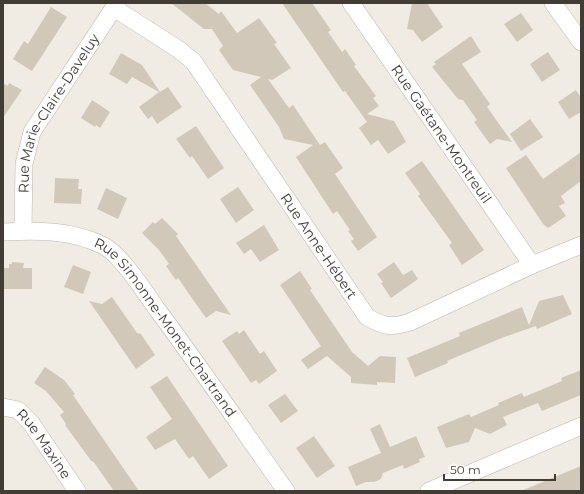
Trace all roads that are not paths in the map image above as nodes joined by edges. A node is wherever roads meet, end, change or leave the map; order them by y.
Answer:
1 (351, 3) edge
2 (553, 3) edge
3 (115, 6) edge
4 (581, 42) edge
5 (23, 231) junction
6 (3, 232) edge
7 (581, 245) edge
8 (532, 265) junction
9 (3, 407) edge
10 (581, 426) edge
11 (77, 491) edge
12 (286, 491) edge
13 (429, 491) edge

1 - 8 street, Rue Gaétane-Montreuil
2 - 4 street
3 - 5 street, Rue Marie-Claire-Daveluy
3 - 8 street, Rue Anne-Hébert
5 - 6 street, Rue Simonne-Monet-Chartrand
5 - 12 street, Rue Simonne-Monet-Chartrand
7 - 8 street, Rue Anne-Hébert
9 - 11 street, Rue Maxine
10 - 13 street

